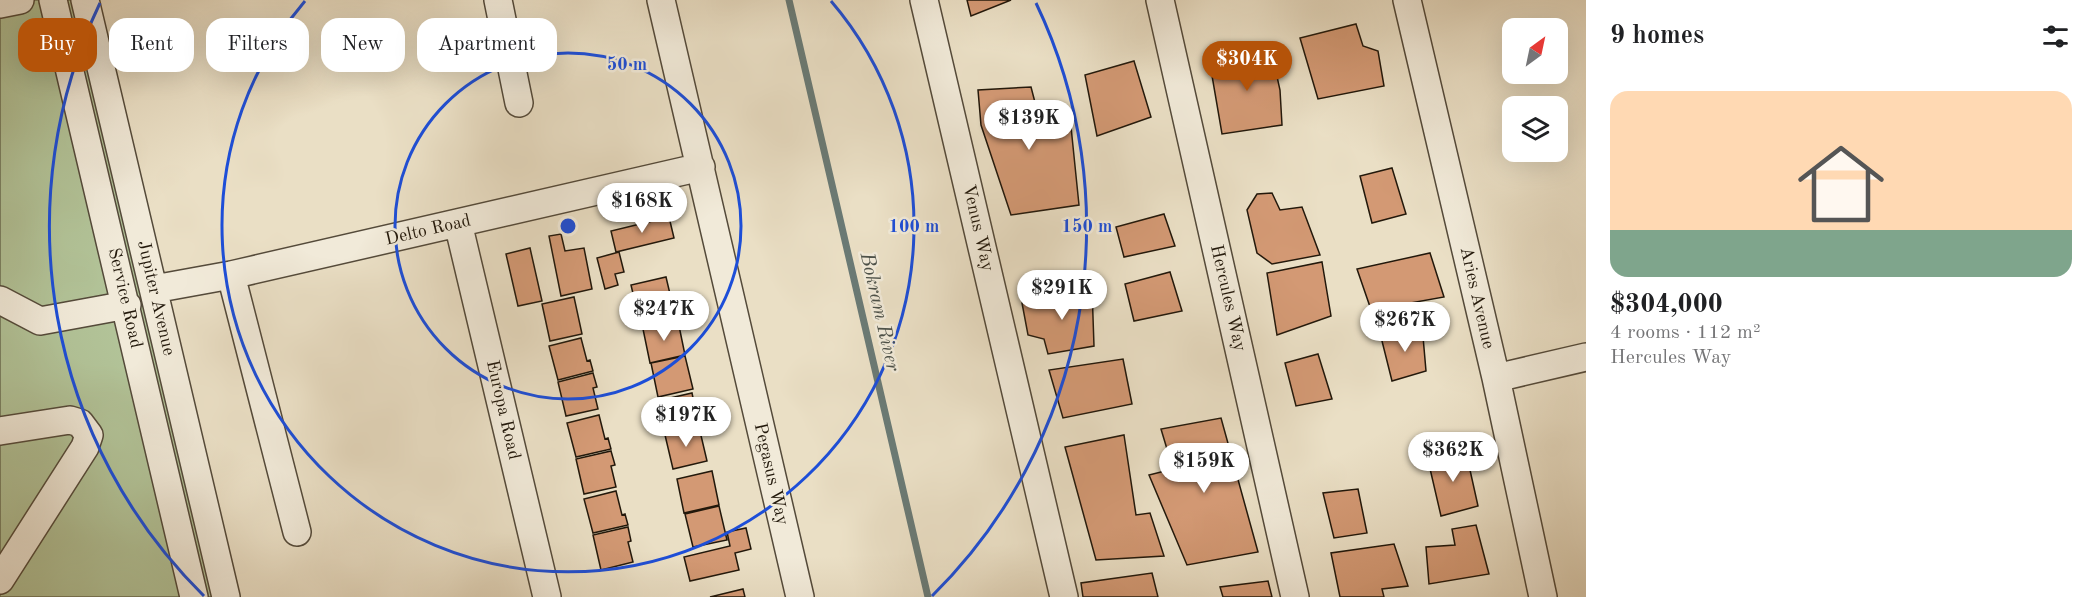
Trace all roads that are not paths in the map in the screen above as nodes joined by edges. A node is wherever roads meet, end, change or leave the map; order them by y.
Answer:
1 (20, 0) edge
2 (53, 0) edge
3 (85, 0) edge
4 (498, 0) edge
5 (661, 0) edge
6 (924, 0) edge
7 (1160, 0) edge
8 (1407, 0) edge
9 (0, 4) edge
10 (519, 103) dead end
11 (701, 167) junction
12 (458, 223) junction
13 (231, 275) junction
14 (154, 289) junction
15 (0, 300) edge
16 (127, 305) junction
17 (1586, 357) edge
18 (1496, 378) junction
19 (0, 431) edge
20 (297, 532) dead end
21 (2, 573) edge
22 (194, 597) edge
23 (226, 597) edge
24 (547, 597) edge
25 (800, 597) edge
26 (1064, 597) edge
27 (1295, 597) edge
28 (1543, 597) edge

1 - 9 street
2 - 16 street, Service Road
3 - 14 street, Jupiter Avenue
4 - 10 street
5 - 11 street, Pegasus Way
6 - 26 street, Venus Way
7 - 27 street, Hercules Way
8 - 18 street, Aries Avenue
11 - 12 street, Delto Road
11 - 25 street, Pegasus Way
12 - 13 street, Delto Road
12 - 24 street, Europa Road
13 - 14 street, Delto Road
13 - 20 street
14 - 23 street, Jupiter Avenue
15 - 16 street
16 - 22 street, Service Road
17 - 18 street
18 - 28 street, Aries Avenue
19 - 21 street

